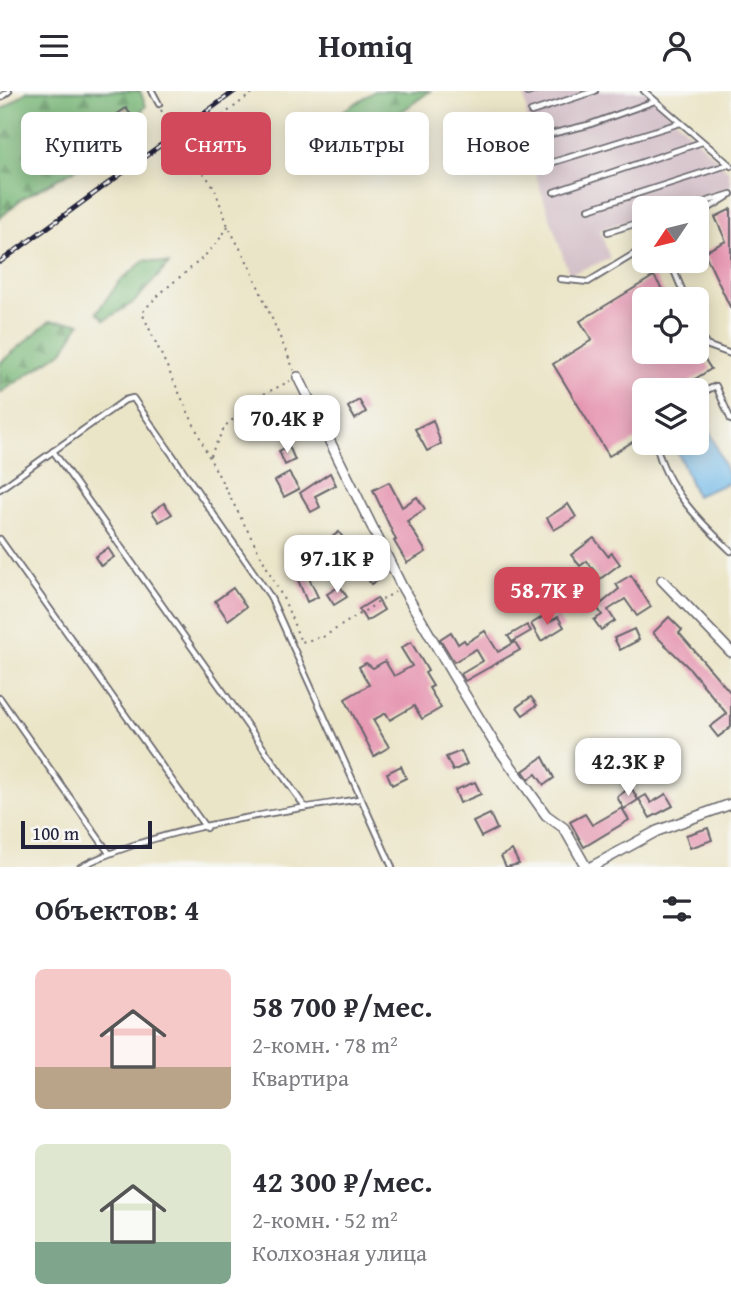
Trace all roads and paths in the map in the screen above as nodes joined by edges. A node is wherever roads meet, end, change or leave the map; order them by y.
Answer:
1 (9, 91) edge
2 (152, 91) edge
3 (255, 91) edge
4 (595, 91) edge
5 (644, 91) edge
6 (0, 98) edge
7 (655, 101) junction
8 (159, 104) joint
9 (163, 112) edge
10 (227, 112) edge
11 (531, 112) dead end
12 (680, 123) junction
13 (554, 133) edge
14 (702, 142) junction
15 (554, 162) edge
16 (729, 165) edge
17 (205, 175) edge
18 (554, 192) dead end
19 (731, 195) edge
20 (709, 201) edge
21 (709, 208) edge
22 (589, 209) dead end
23 (632, 225) edge
24 (228, 226) junction
25 (608, 232) dead end
26 (632, 255) edge
27 (560, 279) dead end
28 (709, 346) edge
29 (731, 354) edge
30 (298, 377) junction
31 (709, 389) edge
32 (731, 421) edge
33 (53, 451) junction
34 (659, 455) edge
35 (209, 457) junction
36 (0, 489) edge
37 (0, 539) edge
38 (731, 551) edge
39 (662, 580) dead end
40 (402, 587) junction
41 (730, 648) edge
42 (0, 698) edge
43 (359, 799) junction
44 (731, 804) edge
45 (305, 807) junction
46 (206, 828) junction
47 (109, 853) junction
48 (80, 867) edge
49 (392, 867) edge
50 (586, 867) edge
51 (591, 867) edge

1 - 6 lane
2 - 8 lane
3 - 10 path
4 - 11 lane
5 - 7 lane
7 - 12 lane
7 - 13 lane
8 - 9 path
12 - 14 lane
12 - 15 lane
14 - 16 lane
14 - 18 lane
16 - 22 lane
17 - 24 path
19 - 20 lane
19 - 21 lane
23 - 25 lane
24 - 30 path
24 - 35 path
26 - 27 lane
28 - 29 lane
30 - 35 path
30 - 40 street
31 - 32 lane
33 - 36 lane
33 - 43 lane
33 - 45 lane
34 - 38 lane
35 - 40 path
37 - 46 lane
39 - 41 street
40 - 50 street
42 - 47 lane
43 - 45 lane
43 - 49 lane
44 - 51 street
45 - 46 lane
46 - 47 lane
47 - 48 lane

